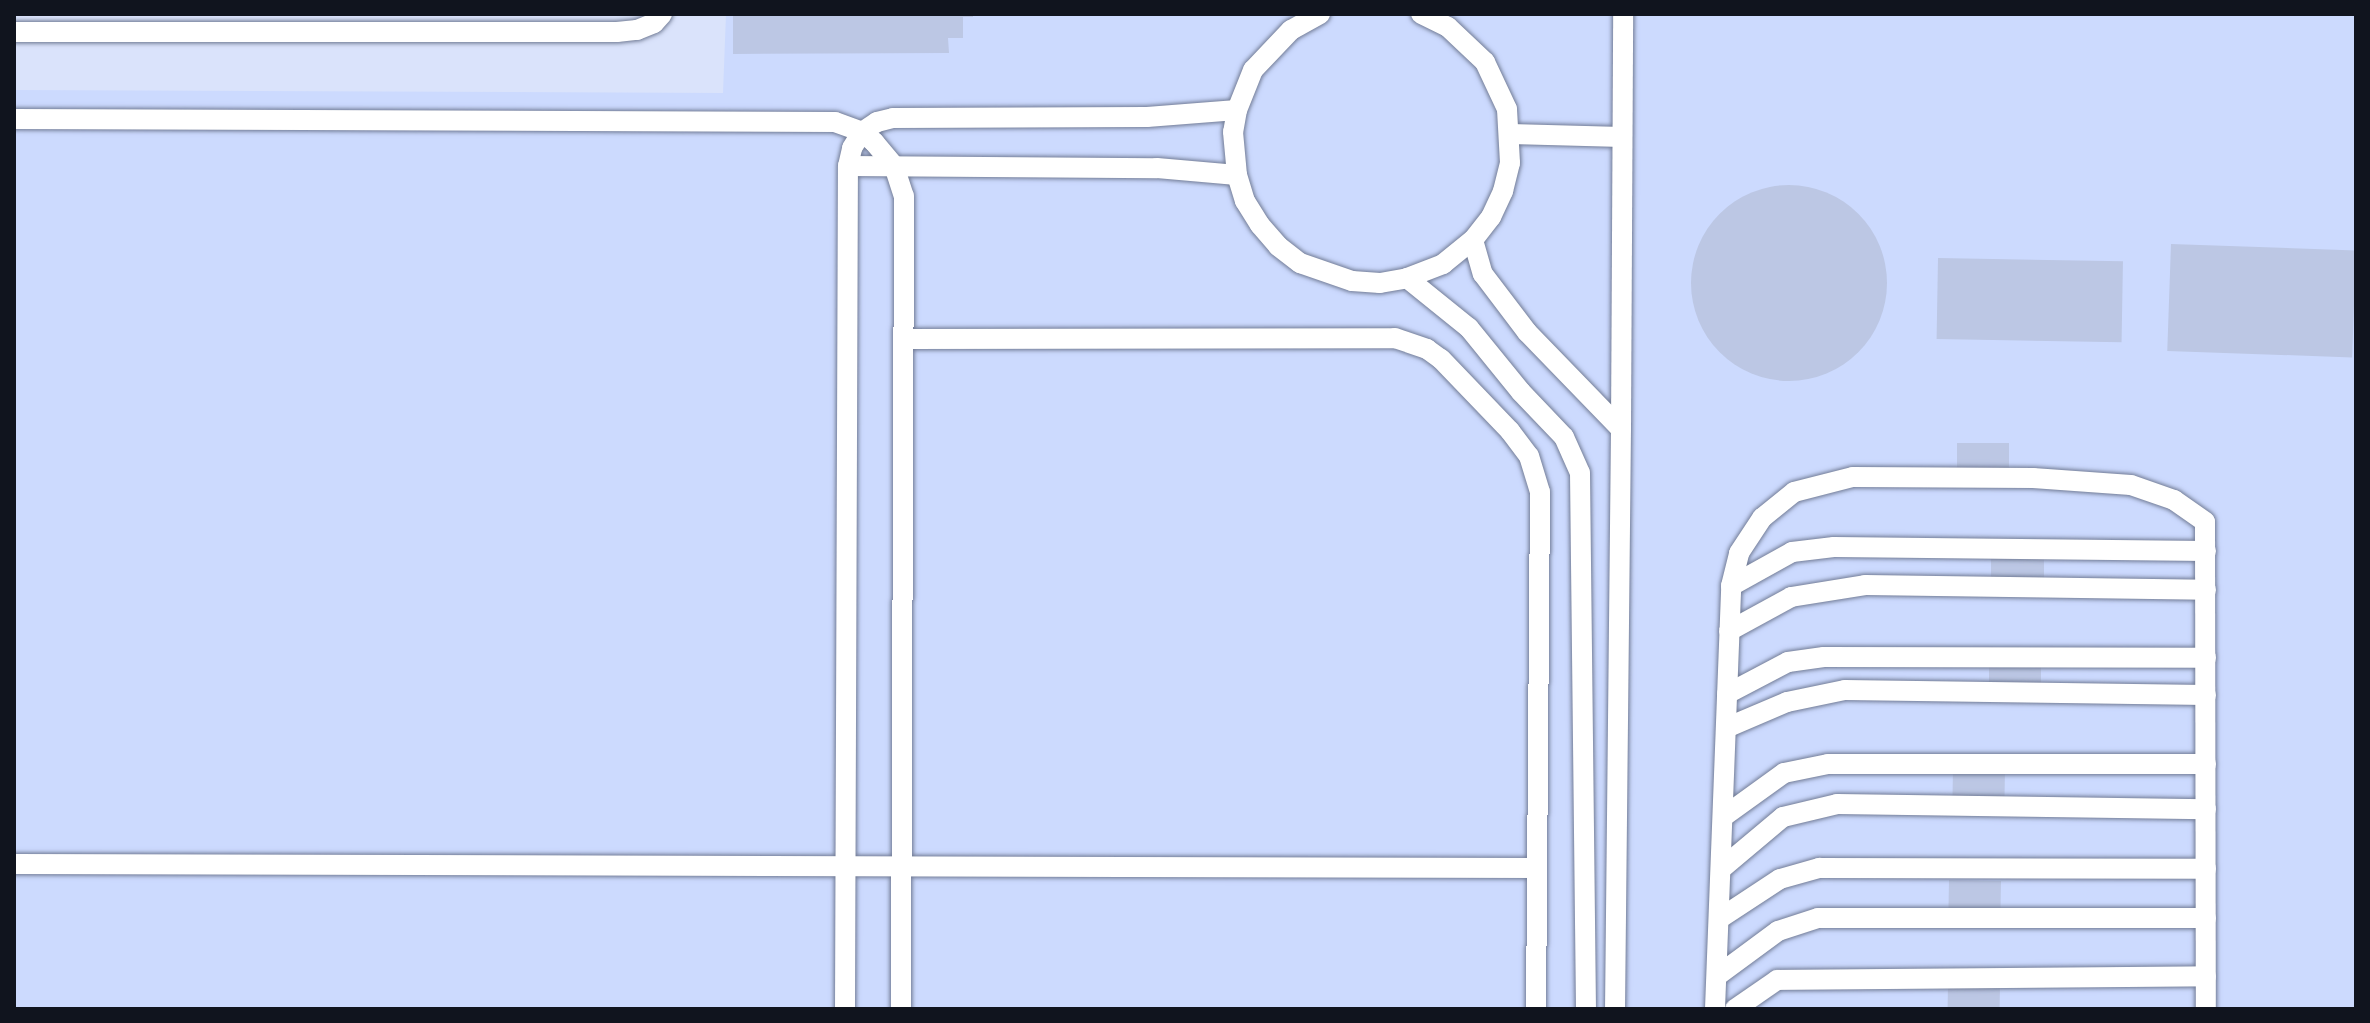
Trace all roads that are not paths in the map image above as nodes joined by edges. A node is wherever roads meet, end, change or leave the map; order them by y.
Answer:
1 (662, 14) edge
2 (1320, 14) edge
3 (1423, 14) edge
4 (1623, 14) edge
5 (14, 32) edge
6 (1237, 110) junction
7 (14, 119) edge
8 (862, 132) junction
9 (1511, 134) junction
10 (1622, 137) junction
11 (848, 166) junction
12 (894, 166) junction
13 (1237, 175) junction
14 (1473, 240) junction
15 (1407, 278) junction
16 (905, 339) junction
17 (1621, 429) junction
18 (2206, 551) junction
19 (1731, 586) junction
20 (2206, 590) junction
21 (1729, 631) junction
22 (2206, 658) junction
23 (1727, 694) junction
24 (2206, 695) junction
25 (1726, 728) junction
26 (2206, 764) junction
27 (2206, 809) junction
28 (1723, 817) junction
29 (14, 864) edge
30 (845, 866) junction
31 (902, 866) junction
32 (1537, 868) junction
33 (1721, 869) junction
34 (2206, 869) junction
35 (2206, 918) junction
36 (1719, 919) junction
37 (1717, 976) junction
38 (2206, 976) junction
39 (845, 1009) edge
40 (901, 1009) edge
41 (1536, 1009) edge
42 (1586, 1009) edge
43 (1615, 1009) edge
44 (1715, 1009) edge
45 (1735, 1009) edge
46 (2206, 1009) edge

1 - 5 lane
2 - 6 lane
3 - 9 lane
4 - 10 lane
6 - 8 lane
6 - 13 lane
7 - 8 lane
8 - 11 lane
8 - 12 lane
9 - 10 lane
9 - 14 lane
10 - 17 lane
11 - 12 lane
11 - 30 lane
12 - 13 lane
12 - 16 lane
13 - 15 lane
14 - 15 lane
14 - 17 lane
15 - 42 lane
16 - 31 lane
16 - 32 lane
17 - 43 lane
18 - 19 lane
18 - 19 lane
18 - 20 lane
19 - 21 lane
20 - 21 lane
20 - 22 lane
21 - 23 lane
22 - 23 lane
22 - 24 lane
23 - 25 lane
24 - 25 lane
24 - 26 lane
25 - 28 lane
26 - 27 lane
26 - 28 lane
27 - 33 lane
27 - 34 lane
28 - 33 lane
29 - 30 lane
30 - 31 lane
30 - 39 lane
31 - 32 lane
31 - 40 lane
32 - 41 lane
33 - 36 lane
34 - 35 lane
34 - 36 lane
35 - 37 lane
35 - 38 lane
36 - 37 lane
37 - 44 lane
38 - 45 lane
38 - 46 lane

